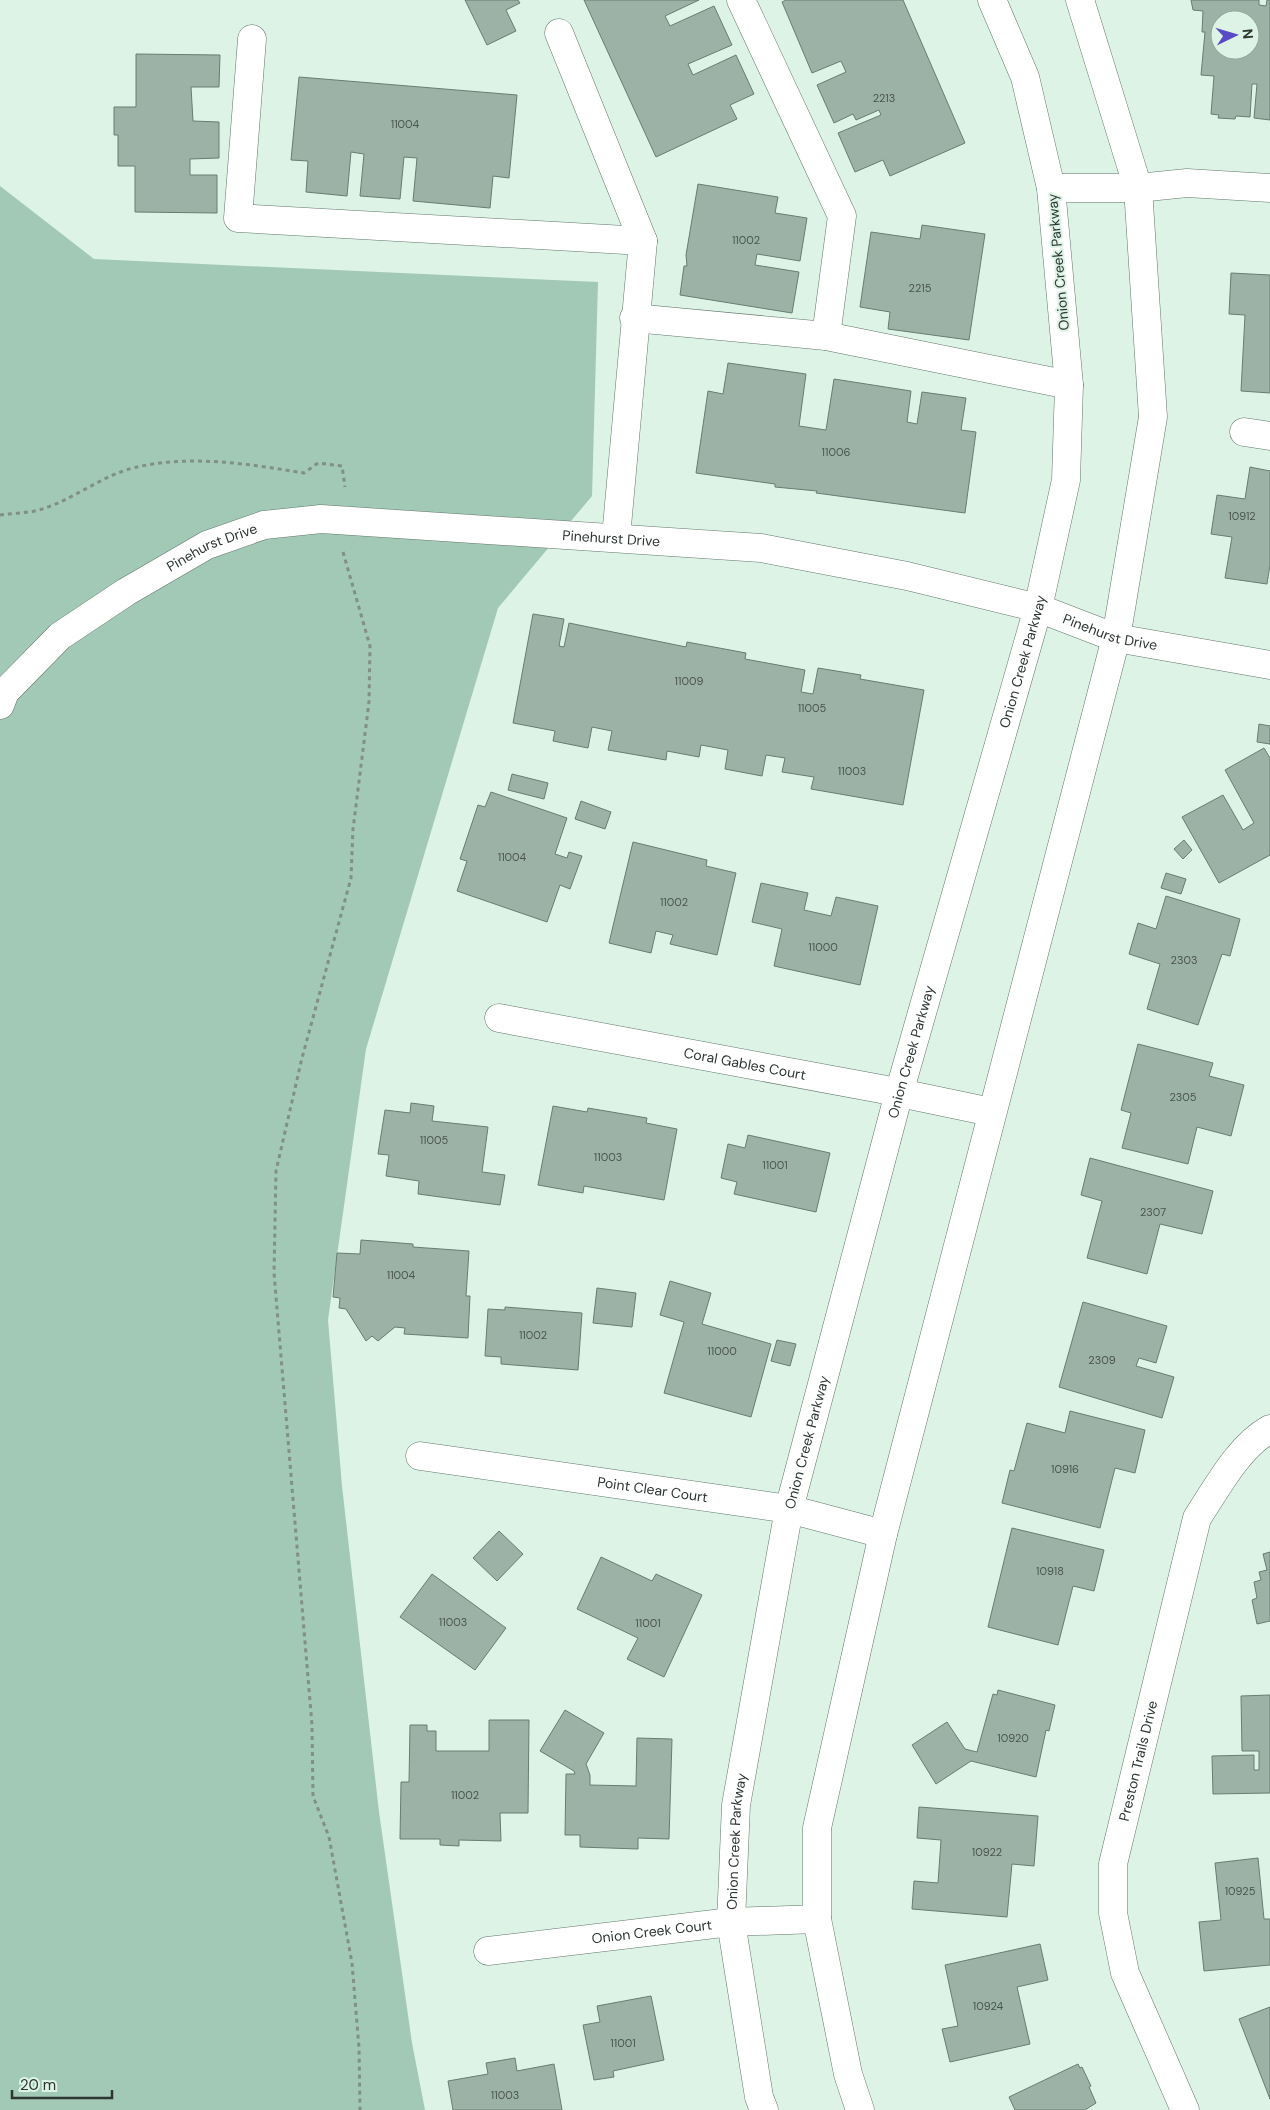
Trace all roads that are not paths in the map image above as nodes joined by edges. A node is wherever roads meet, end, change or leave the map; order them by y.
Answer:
1 (741, 0) edge
2 (992, 0) edge
3 (1080, 0) edge
4 (560, 33) dead end
5 (252, 39) dead end
6 (1051, 188) junction
7 (1138, 188) junction
8 (1270, 188) edge
9 (642, 240) junction
10 (634, 318) junction
11 (826, 336) junction
12 (1069, 386) junction
13 (616, 537) junction
14 (1038, 608) junction
15 (1116, 638) junction
16 (1270, 665) edge
17 (0, 706) edge
18 (499, 1018) dead end
19 (899, 1093) junction
20 (991, 1112) junction
21 (1270, 1429) edge
22 (420, 1456) dead end
23 (789, 1509) junction
24 (883, 1534) junction
25 (817, 1919) junction
26 (732, 1922) junction
27 (488, 1951) dead end
28 (764, 2110) edge
29 (860, 2110) edge
30 (1185, 2110) edge

1 - 11 street
2 - 6 street, Onion Creek Parkway
3 - 7 street
4 - 9 street
5 - 9 street
6 - 7 street
6 - 12 street, Onion Creek Parkway
7 - 8 street
7 - 15 street
9 - 10 street
10 - 11 street
10 - 13 street
11 - 12 street
12 - 14 street, Onion Creek Parkway
13 - 14 street, Pinehurst Drive
13 - 17 street, Pinehurst Drive
14 - 15 street, Pinehurst Drive
14 - 19 street, Onion Creek Parkway
15 - 16 street, Pinehurst Drive
15 - 20 street
18 - 19 street, Coral Gables Court
19 - 20 street, Coral Gables Court
19 - 23 street, Onion Creek Parkway
20 - 24 street
21 - 30 street, Preston Trails Drive
22 - 23 street, Point Clear Court
23 - 24 street, Point Clear Court
23 - 26 street, Onion Creek Parkway
24 - 25 street
25 - 26 street, Onion Creek Court
25 - 29 street
26 - 27 street, Onion Creek Court
26 - 28 street, Onion Creek Parkway

